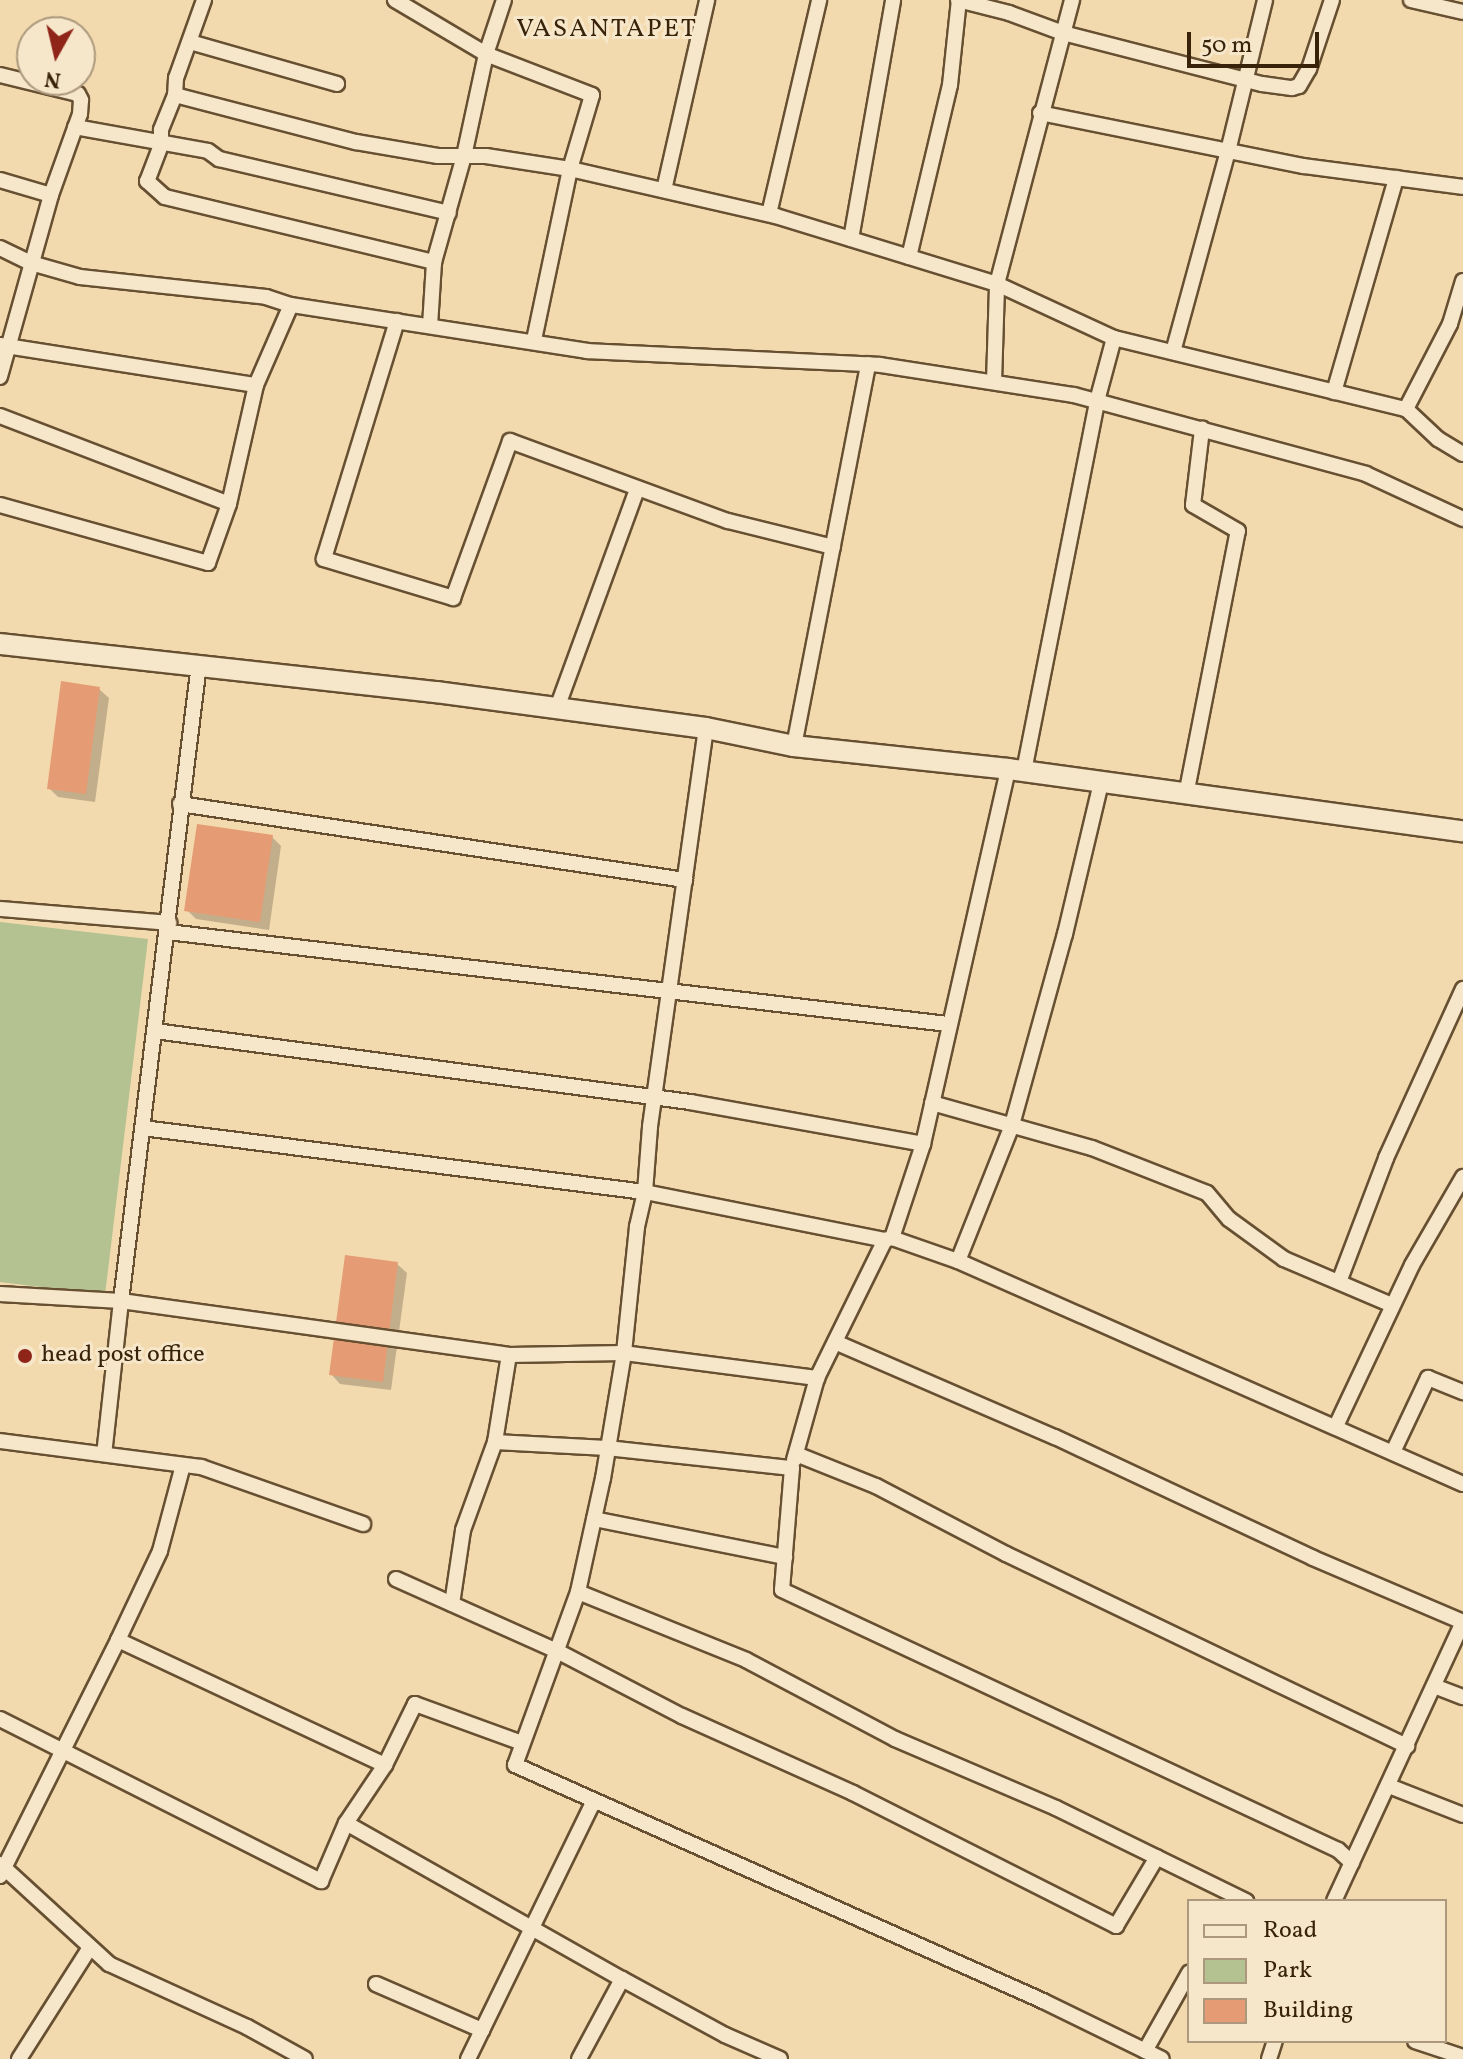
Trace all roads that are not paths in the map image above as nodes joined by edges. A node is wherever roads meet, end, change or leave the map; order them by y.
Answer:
1 (204, 0) edge
2 (395, 0) edge
3 (504, 0) edge
4 (707, 0) edge
5 (819, 0) edge
6 (893, 0) edge
7 (959, 0) edge
8 (1072, 0) edge
9 (1265, 0) edge
10 (1332, 0) edge
11 (1411, 0) edge
12 (1463, 12) edge
13 (1063, 33) junction
14 (190, 42) junction
15 (486, 54) junction
16 (0, 75) edge
17 (1243, 78) junction
18 (337, 84) dead end
19 (175, 95) junction
20 (1040, 113) junction
21 (75, 127) junction
22 (161, 145) junction
23 (1228, 151) junction
24 (464, 156) junction
25 (570, 169) junction
26 (1396, 178) junction
27 (0, 180) edge
28 (1463, 187) edge
29 (664, 190) junction
30 (51, 195) junction
31 (449, 213) junction
32 (769, 214) junction
33 (851, 239) junction
34 (0, 248) edge
35 (909, 257) junction
36 (434, 262) junction
37 (31, 263) junction
38 (997, 284) junction
39 (1462, 290) edge
40 (291, 305) junction
41 (397, 321) junction
42 (430, 326) junction
43 (1114, 338) junction
44 (534, 340) junction
45 (4, 345) edge
46 (1173, 352) junction
47 (868, 364) junction
48 (0, 377) edge
49 (994, 382) junction
50 (256, 385) junction
51 (1335, 392) junction
52 (1097, 401) junction
53 (1406, 409) junction
54 (0, 416) edge
55 (1202, 429) junction
56 (1463, 454) edge
57 (637, 489) junction
58 (229, 504) junction
59 (0, 505) edge
60 (1463, 519) edge
61 (833, 547) junction
62 (0, 644) edge
63 (199, 664) junction
64 (557, 708) junction
65 (706, 728) junction
66 (794, 746) junction
67 (1016, 770) junction
68 (1101, 783) junction
69 (1186, 795) junction
70 (180, 804) junction
71 (1463, 831) edge
72 (685, 880) junction
73 (0, 909) edge
74 (169, 928) junction
75 (669, 989) junction
76 (1463, 989) edge
77 (948, 1024) junction
78 (155, 1031) junction
79 (654, 1097) junction
80 (932, 1103) junction
81 (1012, 1125) junction
82 (143, 1128) junction
83 (923, 1144) junction
84 (1463, 1177) edge
85 (645, 1192) junction
86 (888, 1239) junction
87 (958, 1261) junction
88 (1339, 1282) junction
89 (0, 1294) edge
90 (121, 1301) junction
91 (1392, 1305) junction
92 (835, 1342) junction
93 (624, 1353) junction
94 (509, 1355) junction
95 (817, 1378) junction
96 (1463, 1392) edge
97 (1336, 1426) junction
98 (0, 1441) edge
99 (495, 1442) junction
100 (607, 1448) junction
101 (1393, 1452) junction
102 (104, 1454) junction
103 (794, 1461) junction
104 (183, 1465) junction
105 (1463, 1484) edge
106 (594, 1519) junction
107 (363, 1524) dead end
108 (785, 1557) junction
109 (396, 1579) dead end
110 (578, 1592) junction
111 (452, 1604) junction
112 (1463, 1622) edge
113 (118, 1640) junction
114 (557, 1651) junction
115 (1434, 1686) junction
116 (1463, 1697) edge
117 (0, 1719) edge
118 (522, 1743) junction
119 (1407, 1746) junction
120 (64, 1750) junction
121 (385, 1765) junction
122 (1389, 1786) junction
123 (594, 1801) junction
124 (1463, 1815) edge
125 (346, 1823) junction
126 (1157, 1857) junction
127 (1352, 1863) junction
128 (2, 1870) edge
129 (1224, 1896) edge
130 (1335, 1899) edge
131 (533, 1926) junction
132 (89, 1949) junction
133 (1187, 1977) edge
134 (622, 1979) junction
135 (376, 1984) dead end
136 (482, 2030) junction
137 (1421, 2043) edge
138 (1145, 2051) junction
139 (1463, 2057) edge
140 (19, 2059) edge
141 (305, 2059) edge
142 (468, 2059) edge
143 (579, 2059) edge
144 (780, 2059) edge
145 (1162, 2059) edge

1 - 14 street
2 - 15 street
3 - 15 street
4 - 29 street
5 - 32 street
6 - 33 street
7 - 13 street
7 - 35 street
8 - 13 street
9 - 17 street
10 - 17 street
11 - 12 street
13 - 17 street
13 - 20 street
14 - 18 street
14 - 19 street
15 - 24 street
15 - 25 street
16 - 21 street
17 - 23 street
19 - 22 street
19 - 24 street
20 - 23 street
20 - 38 street
21 - 22 street
21 - 30 street
22 - 31 street
22 - 36 street
23 - 26 street
23 - 46 street
24 - 25 street
24 - 31 street
25 - 29 street
25 - 44 street
26 - 28 street
26 - 51 street
27 - 30 street
29 - 32 street
30 - 37 street
31 - 36 street
32 - 33 street
33 - 35 street
34 - 37 street
35 - 38 street
36 - 42 street
37 - 40 street
37 - 45 street
38 - 43 street
38 - 49 street
39 - 53 street
40 - 41 street
40 - 50 street
41 - 42 street
41 - 57 street
42 - 44 street
43 - 46 street
43 - 52 street
44 - 47 street
45 - 48 street
45 - 50 street
46 - 51 street
47 - 49 street
47 - 61 street
49 - 52 street
50 - 58 street
51 - 53 street
52 - 55 street
52 - 67 street
53 - 56 street
54 - 58 street
55 - 60 street
55 - 69 street
57 - 61 street
57 - 64 street
58 - 59 street
61 - 66 street
62 - 63 street
63 - 64 street
63 - 70 street
64 - 65 street
65 - 66 street
65 - 72 street
66 - 67 street
67 - 68 street
67 - 77 street
68 - 69 street
68 - 81 street
69 - 71 street
70 - 72 street
70 - 74 street
72 - 75 street
73 - 74 street
74 - 75 street
74 - 78 street
75 - 77 street
75 - 79 street
76 - 88 street
77 - 80 street
78 - 79 street
78 - 82 street
79 - 83 street
79 - 85 street
80 - 81 street
80 - 83 street
81 - 87 street
81 - 88 street
82 - 85 street
82 - 90 street
83 - 86 street
84 - 91 street
85 - 86 street
85 - 93 street
86 - 87 street
86 - 92 street
87 - 97 street
88 - 91 street
89 - 90 street
90 - 94 street
90 - 102 street
91 - 97 street
92 - 95 street
92 - 112 street
93 - 94 street
93 - 95 street
93 - 100 street
94 - 99 street
95 - 103 street
96 - 101 street
97 - 101 street
98 - 102 street
99 - 100 street
99 - 111 street
100 - 103 street
100 - 106 street
101 - 105 street
102 - 104 street
103 - 108 street
103 - 119 street
104 - 107 street
104 - 113 street
106 - 108 street
106 - 110 street
108 - 127 street
109 - 111 street
110 - 114 street
110 - 126 street
111 - 114 street
112 - 115 street
113 - 120 street
113 - 121 street
114 - 118 street
114 - 126 street
115 - 116 street
115 - 119 street
117 - 120 street
118 - 121 street
118 - 123 street
119 - 122 street
120 - 125 street
120 - 128 street
121 - 125 street
122 - 124 street
122 - 127 street
123 - 131 street
123 - 138 street
125 - 131 street
126 - 129 street
127 - 130 street
128 - 132 street
131 - 134 street
131 - 136 street
132 - 140 street
132 - 141 street
133 - 138 street
134 - 143 street
134 - 144 street
135 - 136 street
136 - 142 street
137 - 139 street
138 - 145 street

